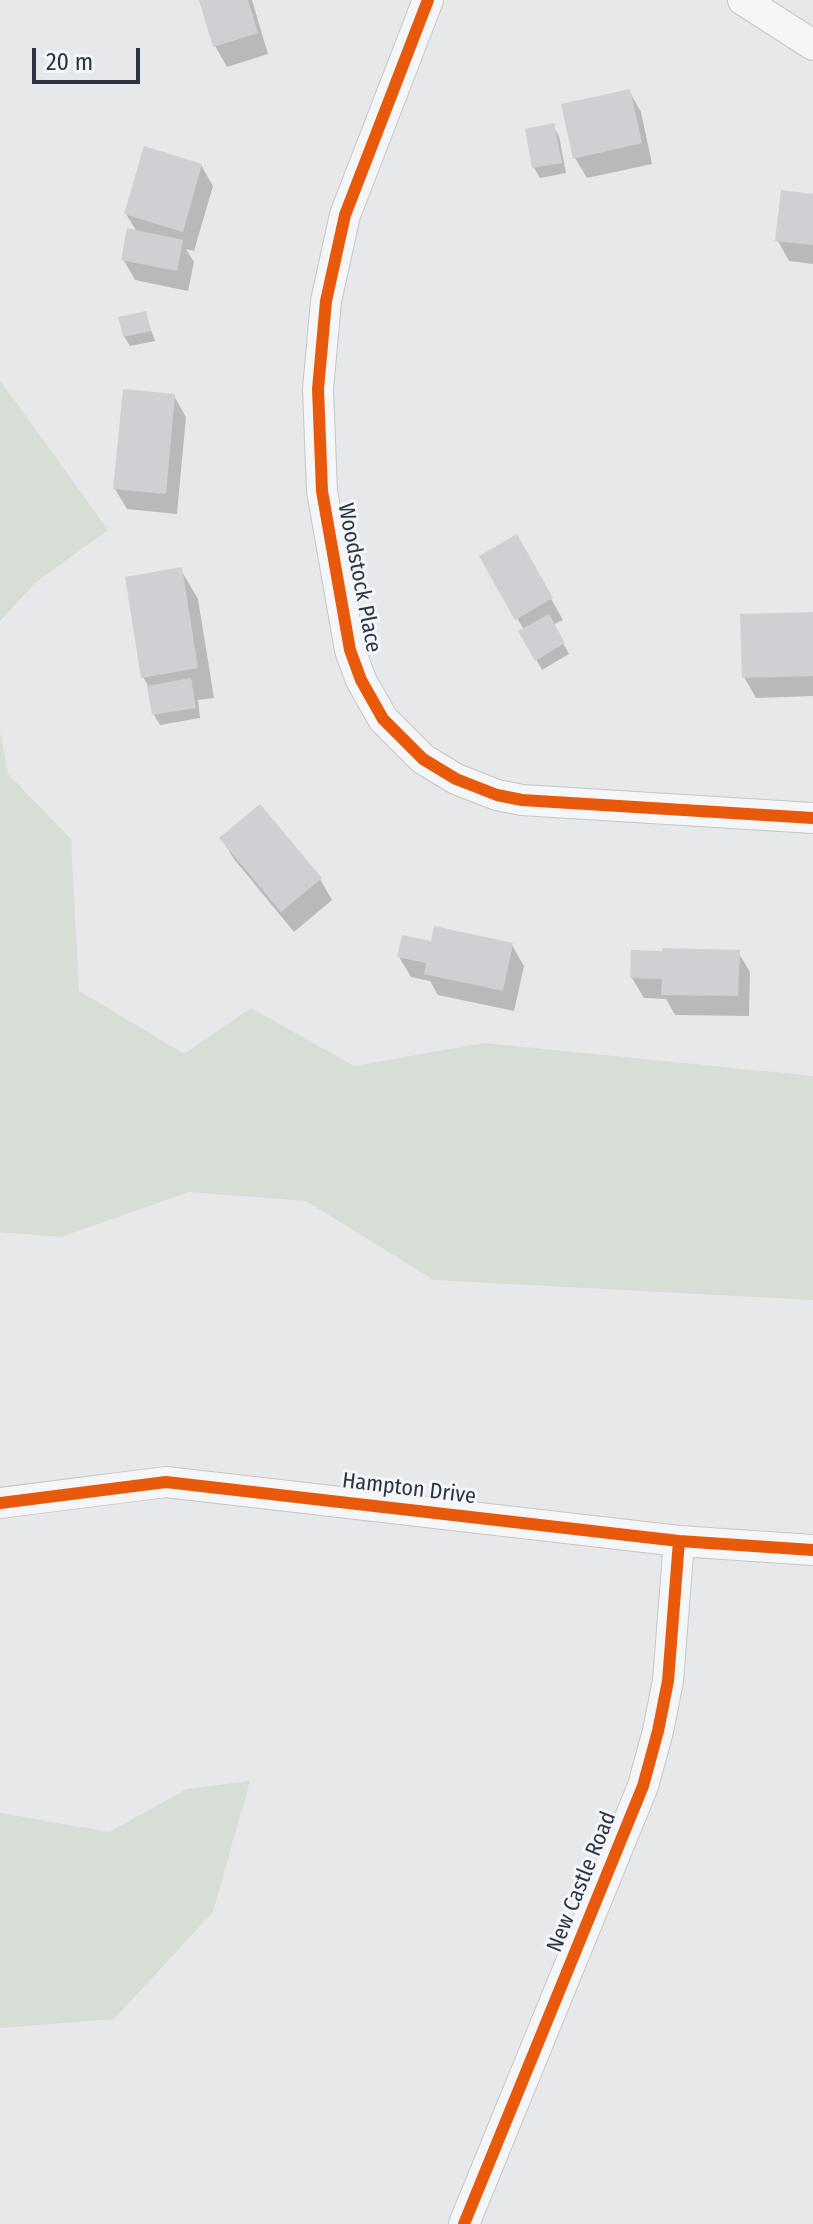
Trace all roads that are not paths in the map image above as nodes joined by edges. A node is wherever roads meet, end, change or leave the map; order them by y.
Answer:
1 (428, 0) edge
2 (743, 0) edge
3 (813, 45) edge
4 (813, 818) edge
5 (0, 1503) edge
6 (679, 1541) junction
7 (813, 1550) edge
8 (464, 2224) edge

1 - 4 street, Woodstock Place
2 - 3 street
5 - 6 street, Hampton Drive
6 - 7 street, Hampton Drive
6 - 8 street, New Castle Road

